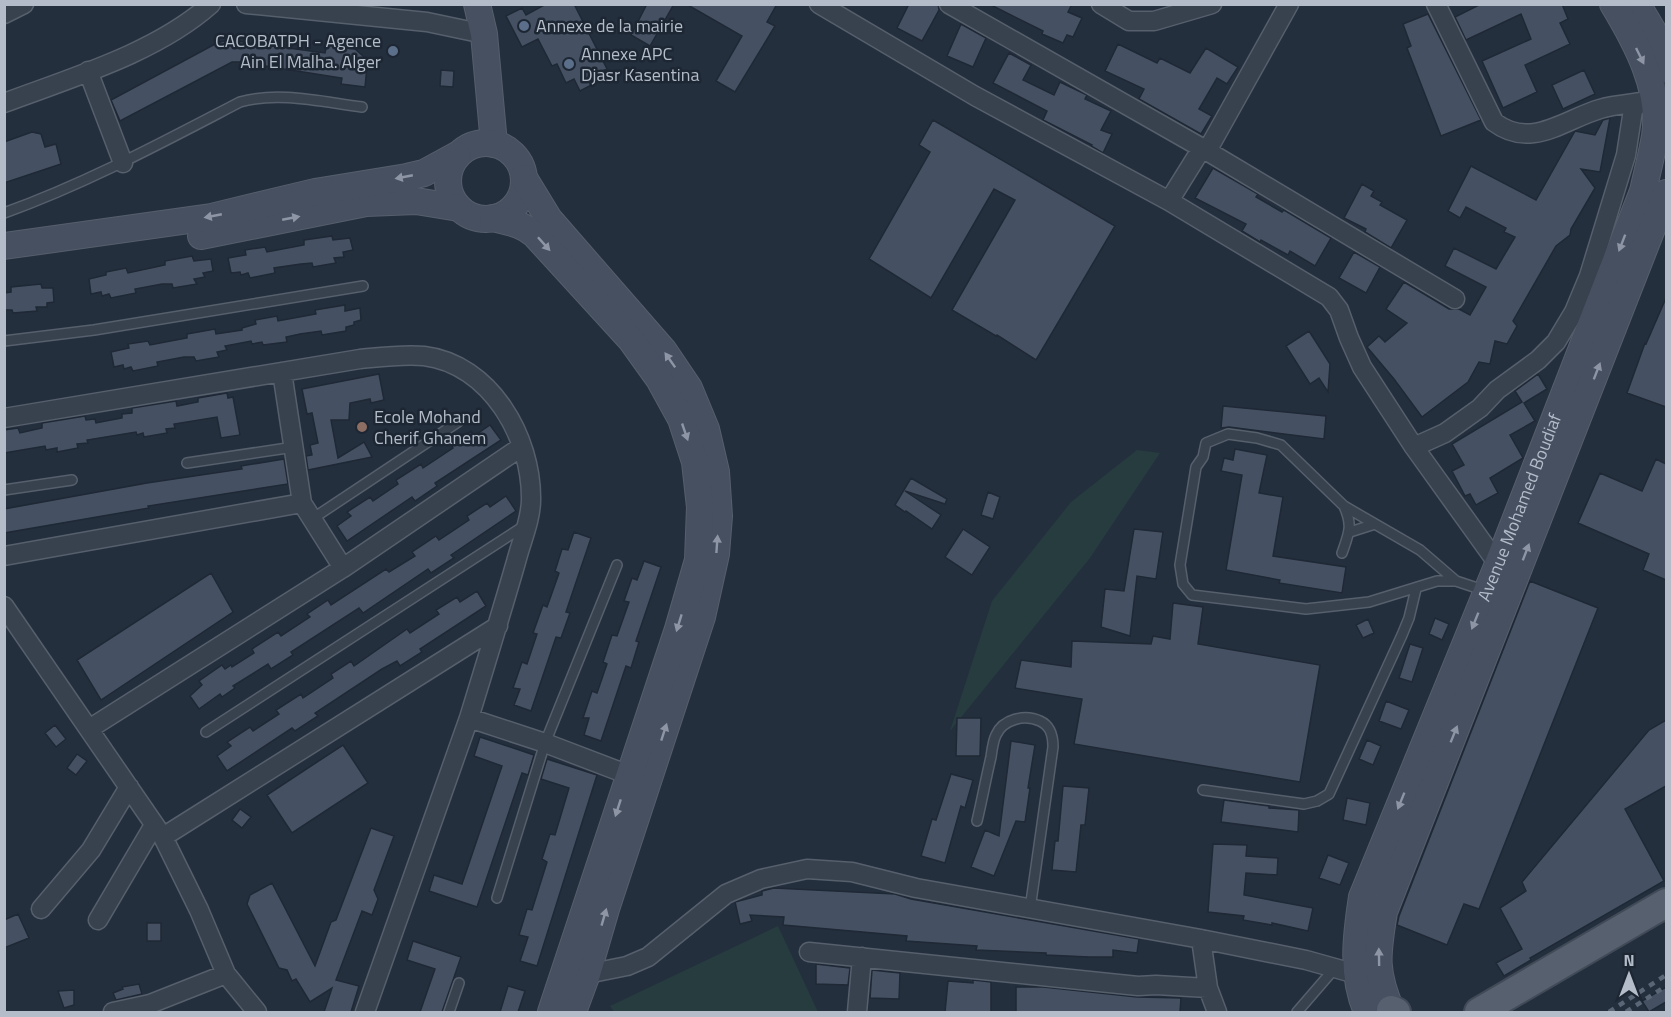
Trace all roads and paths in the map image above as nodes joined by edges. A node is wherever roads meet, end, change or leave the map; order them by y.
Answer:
1 (24, 4) edge
2 (211, 4) edge
3 (246, 4) edge
4 (477, 4) edge
5 (819, 4) edge
6 (949, 4) edge
7 (1101, 4) edge
8 (1212, 4) edge
9 (1289, 4) edge
10 (1436, 4) edge
11 (1613, 4) edge
12 (1637, 4) edge
13 (4, 14) edge
14 (484, 34) junction
15 (1666, 69) edge
16 (88, 72) junction
17 (1654, 96) edge
18 (4, 103) edge
19 (362, 107) dead end
20 (494, 144) junction
21 (1205, 150) junction
22 (457, 155) junction
23 (123, 163) junction
24 (524, 178) junction
25 (1666, 193) edge
26 (1169, 201) junction
27 (459, 208) junction
28 (4, 213) edge
29 (493, 218) junction
30 (4, 246) edge
31 (4, 262) edge
32 (363, 286) dead end
33 (1455, 299) dead end
34 (4, 341) edge
35 (282, 372) junction
36 (4, 418) edge
37 (458, 422) dead end
38 (294, 447) junction
39 (521, 447) junction
40 (1414, 447) junction
41 (187, 463) dead end
42 (72, 480) dead end
43 (4, 490) edge
44 (302, 503) junction
45 (1344, 506) junction
46 (312, 519) junction
47 (1375, 524) junction
48 (526, 525) junction
49 (1350, 532) junction
50 (1342, 554) dead end
51 (4, 556) edge
52 (1498, 564) junction
53 (617, 565) dead end
54 (343, 568) junction
55 (1456, 581) junction
56 (1416, 589) junction
57 (1486, 591) junction
58 (4, 606) edge
59 (498, 626) junction
60 (469, 718) junction
61 (89, 729) junction
62 (206, 732) dead end
63 (545, 743) junction
64 (629, 775) junction
65 (129, 787) junction
66 (1203, 790) dead end
67 (977, 821) dead end
68 (158, 831) junction
69 (497, 898) dead end
70 (1666, 903) edge
71 (41, 909) dead end
72 (1030, 909) junction
73 (98, 920) dead end
74 (1666, 921) edge
75 (1201, 939) junction
76 (809, 952) dead end
77 (862, 957) junction
78 (579, 962) junction
79 (1346, 971) junction
80 (226, 974) junction
81 (459, 983) dead end
82 (1208, 988) junction
83 (113, 1012) edge
84 (258, 1012) edge
85 (365, 1012) edge
86 (449, 1012) edge
87 (551, 1012) edge
88 (573, 1012) edge
89 (857, 1012) edge
90 (1217, 1012) edge
91 (1297, 1012) edge
92 (1387, 1012) edge
93 (1479, 1012) edge
94 (1514, 1012) edge

1 - 13 street
2 - 16 street
3 - 14 street
4 - 14 main road
5 - 26 street
6 - 21 street
7 - 8 street
9 - 21 street
10 - 17 street
11 -> 17 main road, Avenue Mohamed Boudiaf
12 - 15 main road
14 - 20 main road
16 - 18 street
16 - 23 street
17 - 40 street
17 -> 52 main road, Avenue Mohamed Boudiaf
19 - 23 lane
20 - 22 main road
20 - 24 main road
21 - 26 street
21 - 33 street
22 - 27 main road
22 -> 30 main road
23 - 28 lane
24 - 29 main road
78 -> 24 main road
92 -> 25 main road, Avenue Mohamed Boudiaf
26 - 40 street
27 - 29 main road
31 -> 27 main road
29 -> 64 main road
32 - 34 lane
35 - 36 street
35 - 38 street
35 - 39 street
37 - 46 lane
38 - 41 lane
38 - 44 street
39 - 48 street
39 - 54 street
40 - 52 street
42 - 43 lane
44 - 46 street
44 - 51 street
45 - 47 lane
45 - 49 lane
45 - 56 lane
46 - 54 street
47 - 49 lane
47 - 55 lane
48 - 59 street
48 - 62 lane
49 - 50 lane
52 - 57 main road, Avenue Mohamed Boudiaf
53 - 63 lane
54 - 61 street
55 - 56 lane
55 - 57 lane
56 - 66 lane
57 -> 79 main road, Avenue Mohamed Boudiaf
58 - 61 street
59 - 60 street
59 - 68 street
60 - 63 street
60 - 85 street
61 - 65 street
63 - 64 street
63 - 69 lane
64 -> 78 main road
65 - 68 street
65 - 71 street
67 - 72 lane
68 - 73 street
68 - 80 street
70 - 93 main road
72 - 75 street
72 - 78 street
74 - 94 main road
75 - 79 street
75 - 82 street
76 - 77 street
77 - 82 street
77 - 89 street
78 - 87 main road
78 - 88 main road
79 - 91 lane
79 - 92 main road, Avenue Mohamed Boudiaf
80 - 83 street
80 - 84 street
81 - 86 lane
82 - 90 street

